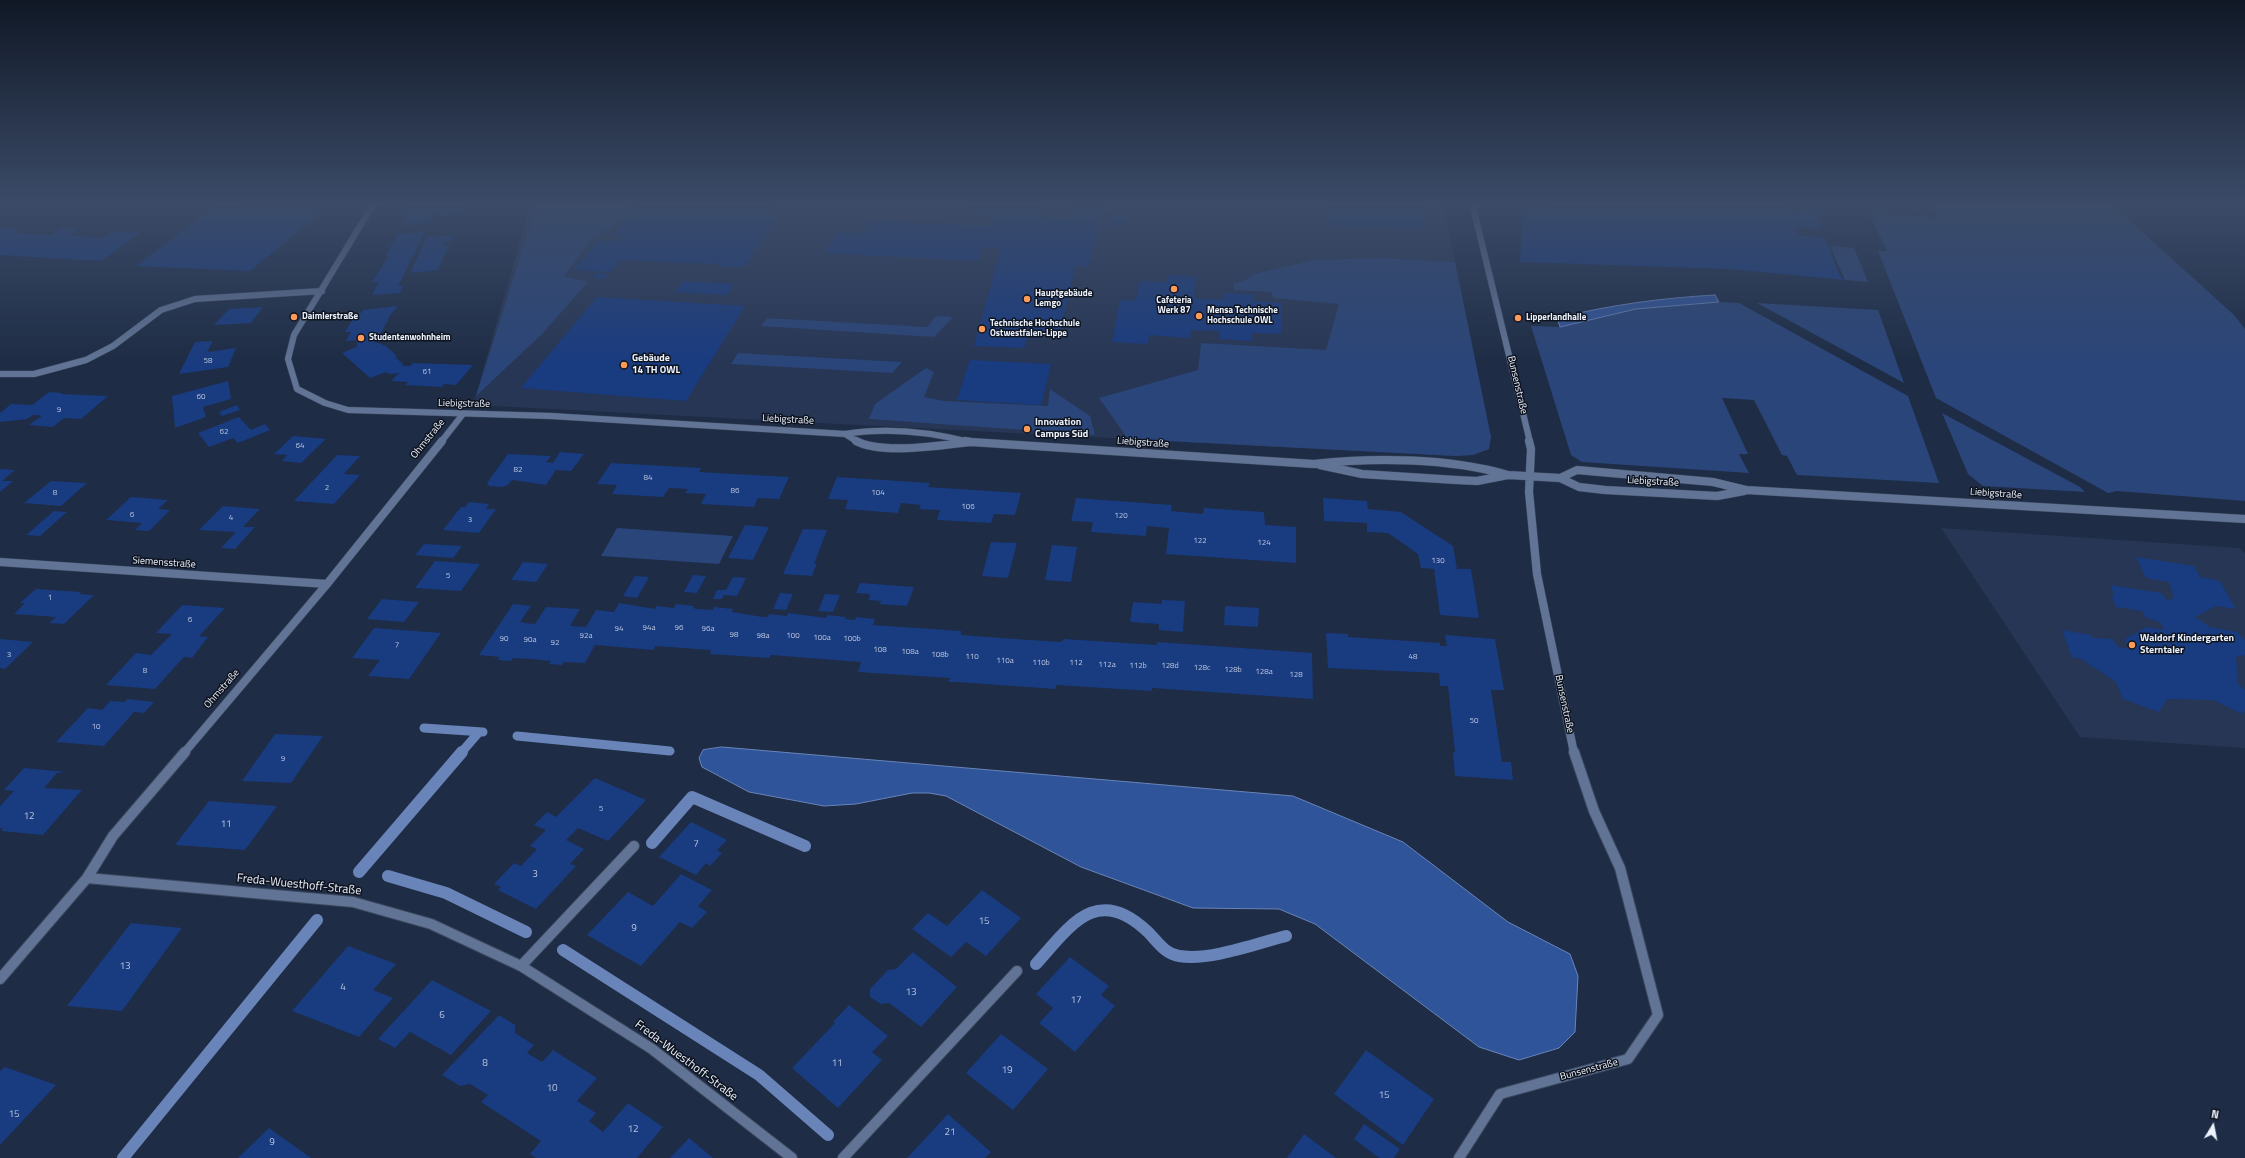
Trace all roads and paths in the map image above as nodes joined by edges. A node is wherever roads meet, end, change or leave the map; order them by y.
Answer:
1 (342, 257) edge
2 (1485, 257) edge
3 (322, 290) junction
4 (0, 374) edge
5 (463, 414) junction
6 (846, 434) junction
7 (971, 442) junction
8 (1314, 464) junction
9 (1528, 475) junction
10 (1508, 476) junction
11 (1560, 478) junction
12 (1746, 490) junction
13 (2245, 519) edge
14 (0, 562) edge
15 (326, 584) junction
16 (634, 846) dead end
17 (87, 878) junction
18 (521, 966) junction
19 (1017, 971) dead end
20 (0, 979) edge
21 (792, 1158) edge
22 (843, 1158) edge
23 (1459, 1158) edge

1 - 3 street, Liebigstraße
2 - 9 street, Bunsenstraße
3 - 4 street
3 - 5 street, Liebigstraße
5 - 6 street, Liebigstraße
5 - 15 street, Ohmstraße
6 - 7 street, Liebigstraße
6 - 7 street, Liebigstraße
7 - 8 street, Liebigstraße
8 - 10 street, Liebigstraße
8 - 10 street, Liebigstraße
9 - 10 street, Liebigstraße
9 - 11 street, Liebigstraße
9 - 23 street, Bunsenstraße
11 - 12 street, Liebigstraße
11 - 12 street, Liebigstraße
12 - 13 street, Liebigstraße
14 - 15 street, Siemensstraße
15 - 17 street, Ohmstraße
16 - 18 street
17 - 18 street, Freda-Wuesthoff-Straße
17 - 20 street, Ohmstraße
18 - 21 street, Freda-Wuesthoff-Straße
19 - 22 street

